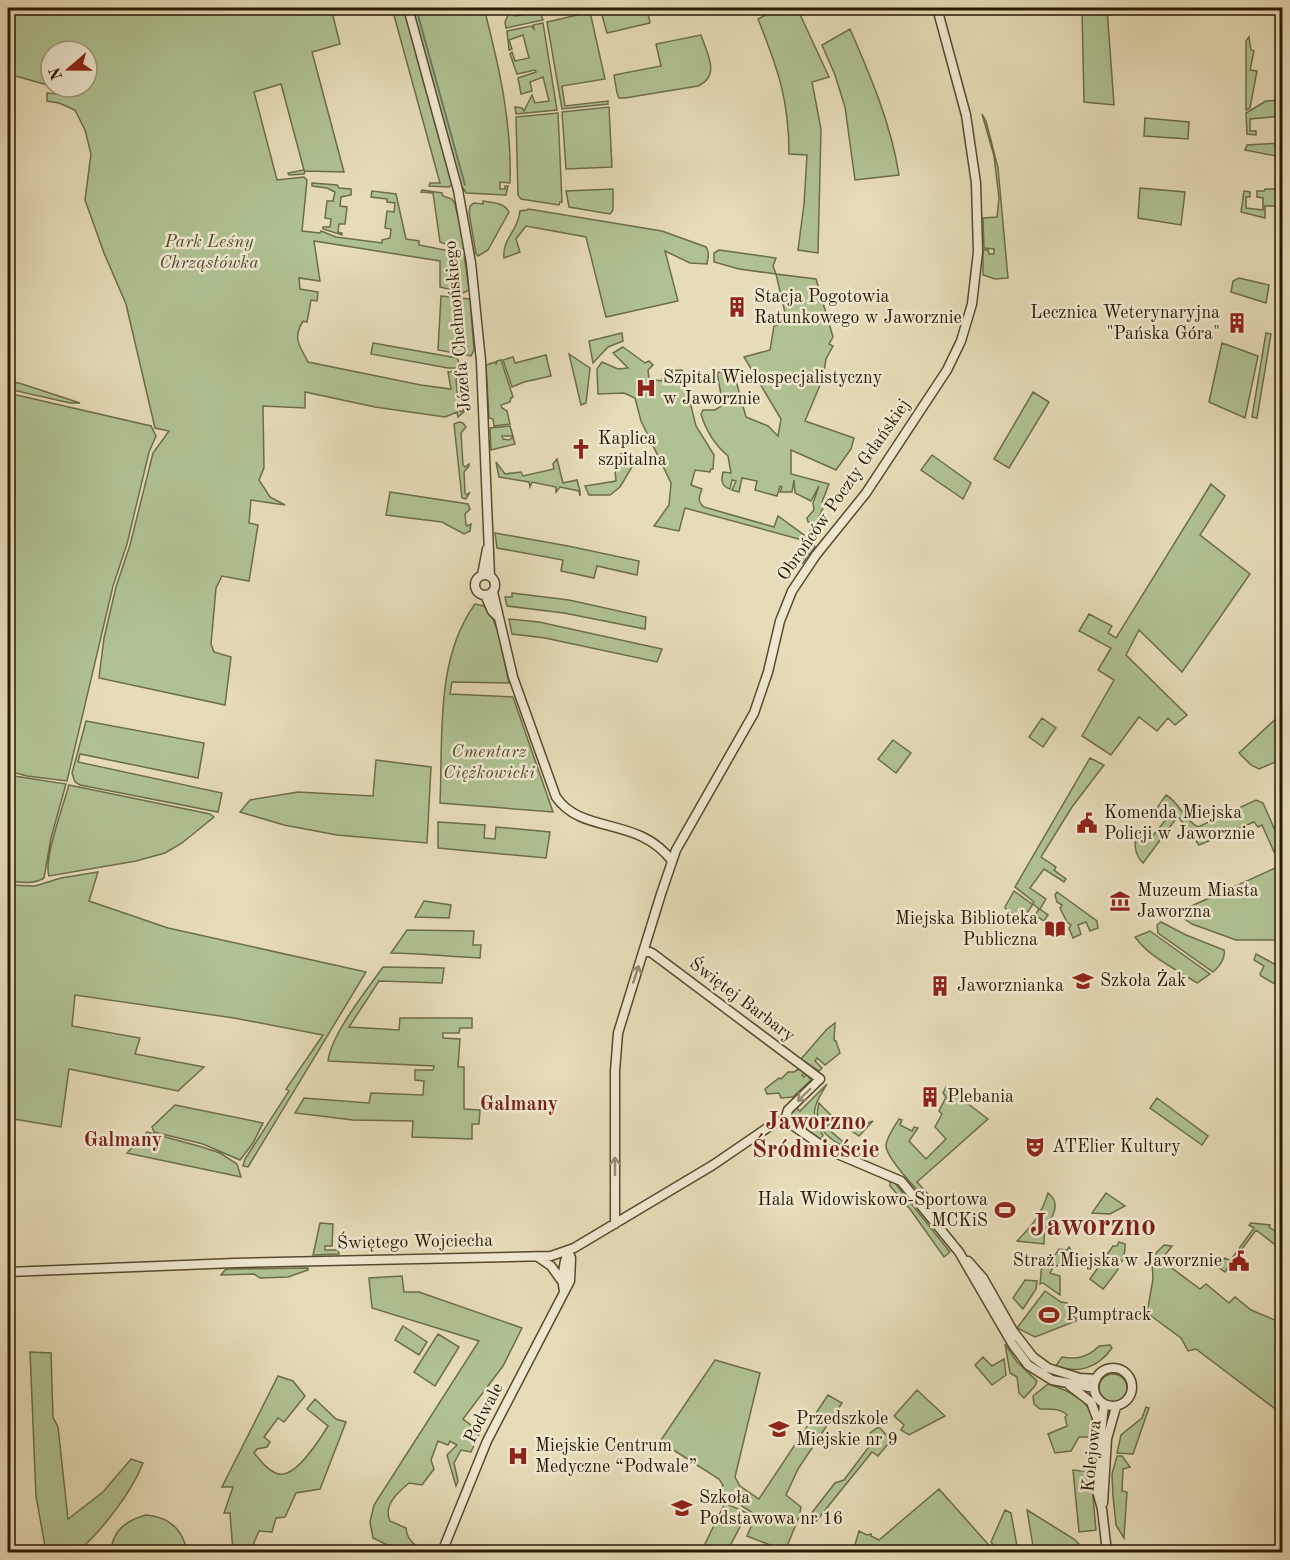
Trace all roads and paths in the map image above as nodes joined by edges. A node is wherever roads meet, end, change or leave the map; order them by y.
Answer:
1 (408, 8) edge
2 (938, 8) edge
3 (486, 575) junction
4 (489, 594) junction
5 (672, 861) junction
6 (644, 950) junction
7 (785, 1120) junction
8 (615, 1224) junction
9 (568, 1251) junction
10 (959, 1252) junction
11 (538, 1257) junction
12 (8, 1272) edge
13 (561, 1280) junction
14 (564, 1291) junction
15 (1061, 1382) junction
16 (1095, 1383) junction
17 (1104, 1405) junction
18 (1116, 1407) junction
19 (1101, 1433) junction
20 (1102, 1509) junction
21 (442, 1552) edge
22 (1106, 1552) edge

1 - 3 street, Józefa Chełmońskiego
2 - 5 street, Obrońców Poczty Gdańskiej
3 - 4 street
3 - 4 street
4 - 5 street
5 - 6 street, Obrońców Poczty Gdańskiej
6 -> 7 street, Świętej Barbary
8 -> 6 street, Obrońców Poczty Gdańskiej
7 - 8 street, Świętego Wojciecha
7 - 10 street
8 - 9 street, Świętego Wojciecha
9 - 11 street, Świętego Wojciecha
9 - 13 street
9 - 14 street, Podwale
10 - 15 street
10 - 16 street
11 - 12 street, Świętego Wojciecha
11 - 13 street
13 - 14 street
14 - 21 street, Podwale
15 - 16 street
15 - 19 street
16 - 17 street
16 - 18 street
17 - 18 street
17 - 19 street, Kolejowa
18 - 20 street, Kolejowa
19 - 20 street, Kolejowa
20 - 22 street, Kolejowa

